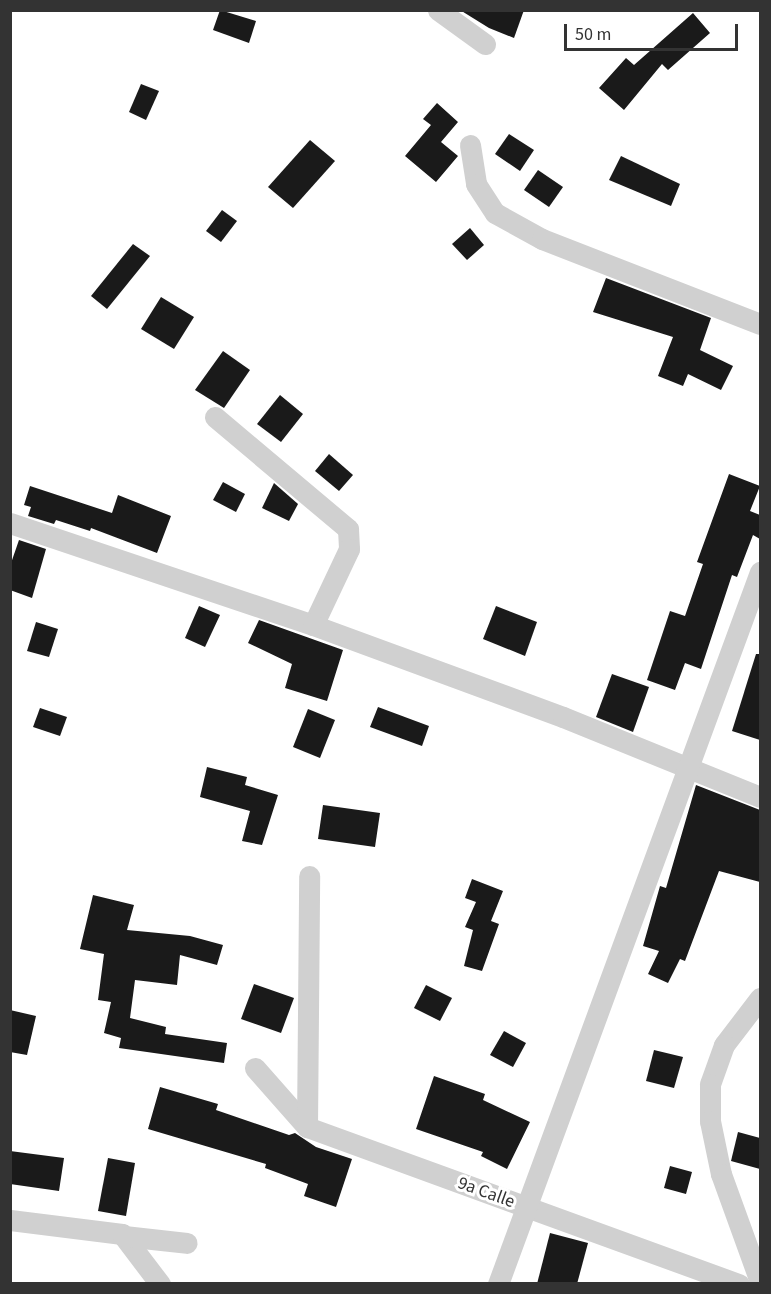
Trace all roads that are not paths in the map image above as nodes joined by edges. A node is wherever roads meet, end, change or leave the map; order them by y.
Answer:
1 (438, 10) edge
2 (485, 44) dead end
3 (470, 145) dead end
4 (760, 324) edge
5 (215, 417) dead end
6 (10, 523) edge
7 (760, 572) edge
8 (313, 626) junction
9 (686, 769) junction
10 (760, 797) edge
11 (309, 876) dead end
12 (760, 998) edge
13 (255, 1068) dead end
14 (307, 1127) junction
15 (527, 1208) junction
16 (10, 1220) edge
17 (124, 1236) junction
18 (187, 1243) dead end
19 (760, 1281) edge
20 (160, 1284) edge
21 (498, 1284) edge
22 (739, 1284) edge

1 - 2 street
3 - 4 street
5 - 8 street
6 - 8 street
7 - 9 street
8 - 9 street
9 - 10 street
9 - 15 street
11 - 14 street
12 - 19 street
13 - 14 street, 9a Calle
14 - 15 street, 9a Calle
15 - 21 street
15 - 22 street, 9a Calle
16 - 17 street
17 - 18 street
17 - 20 street

